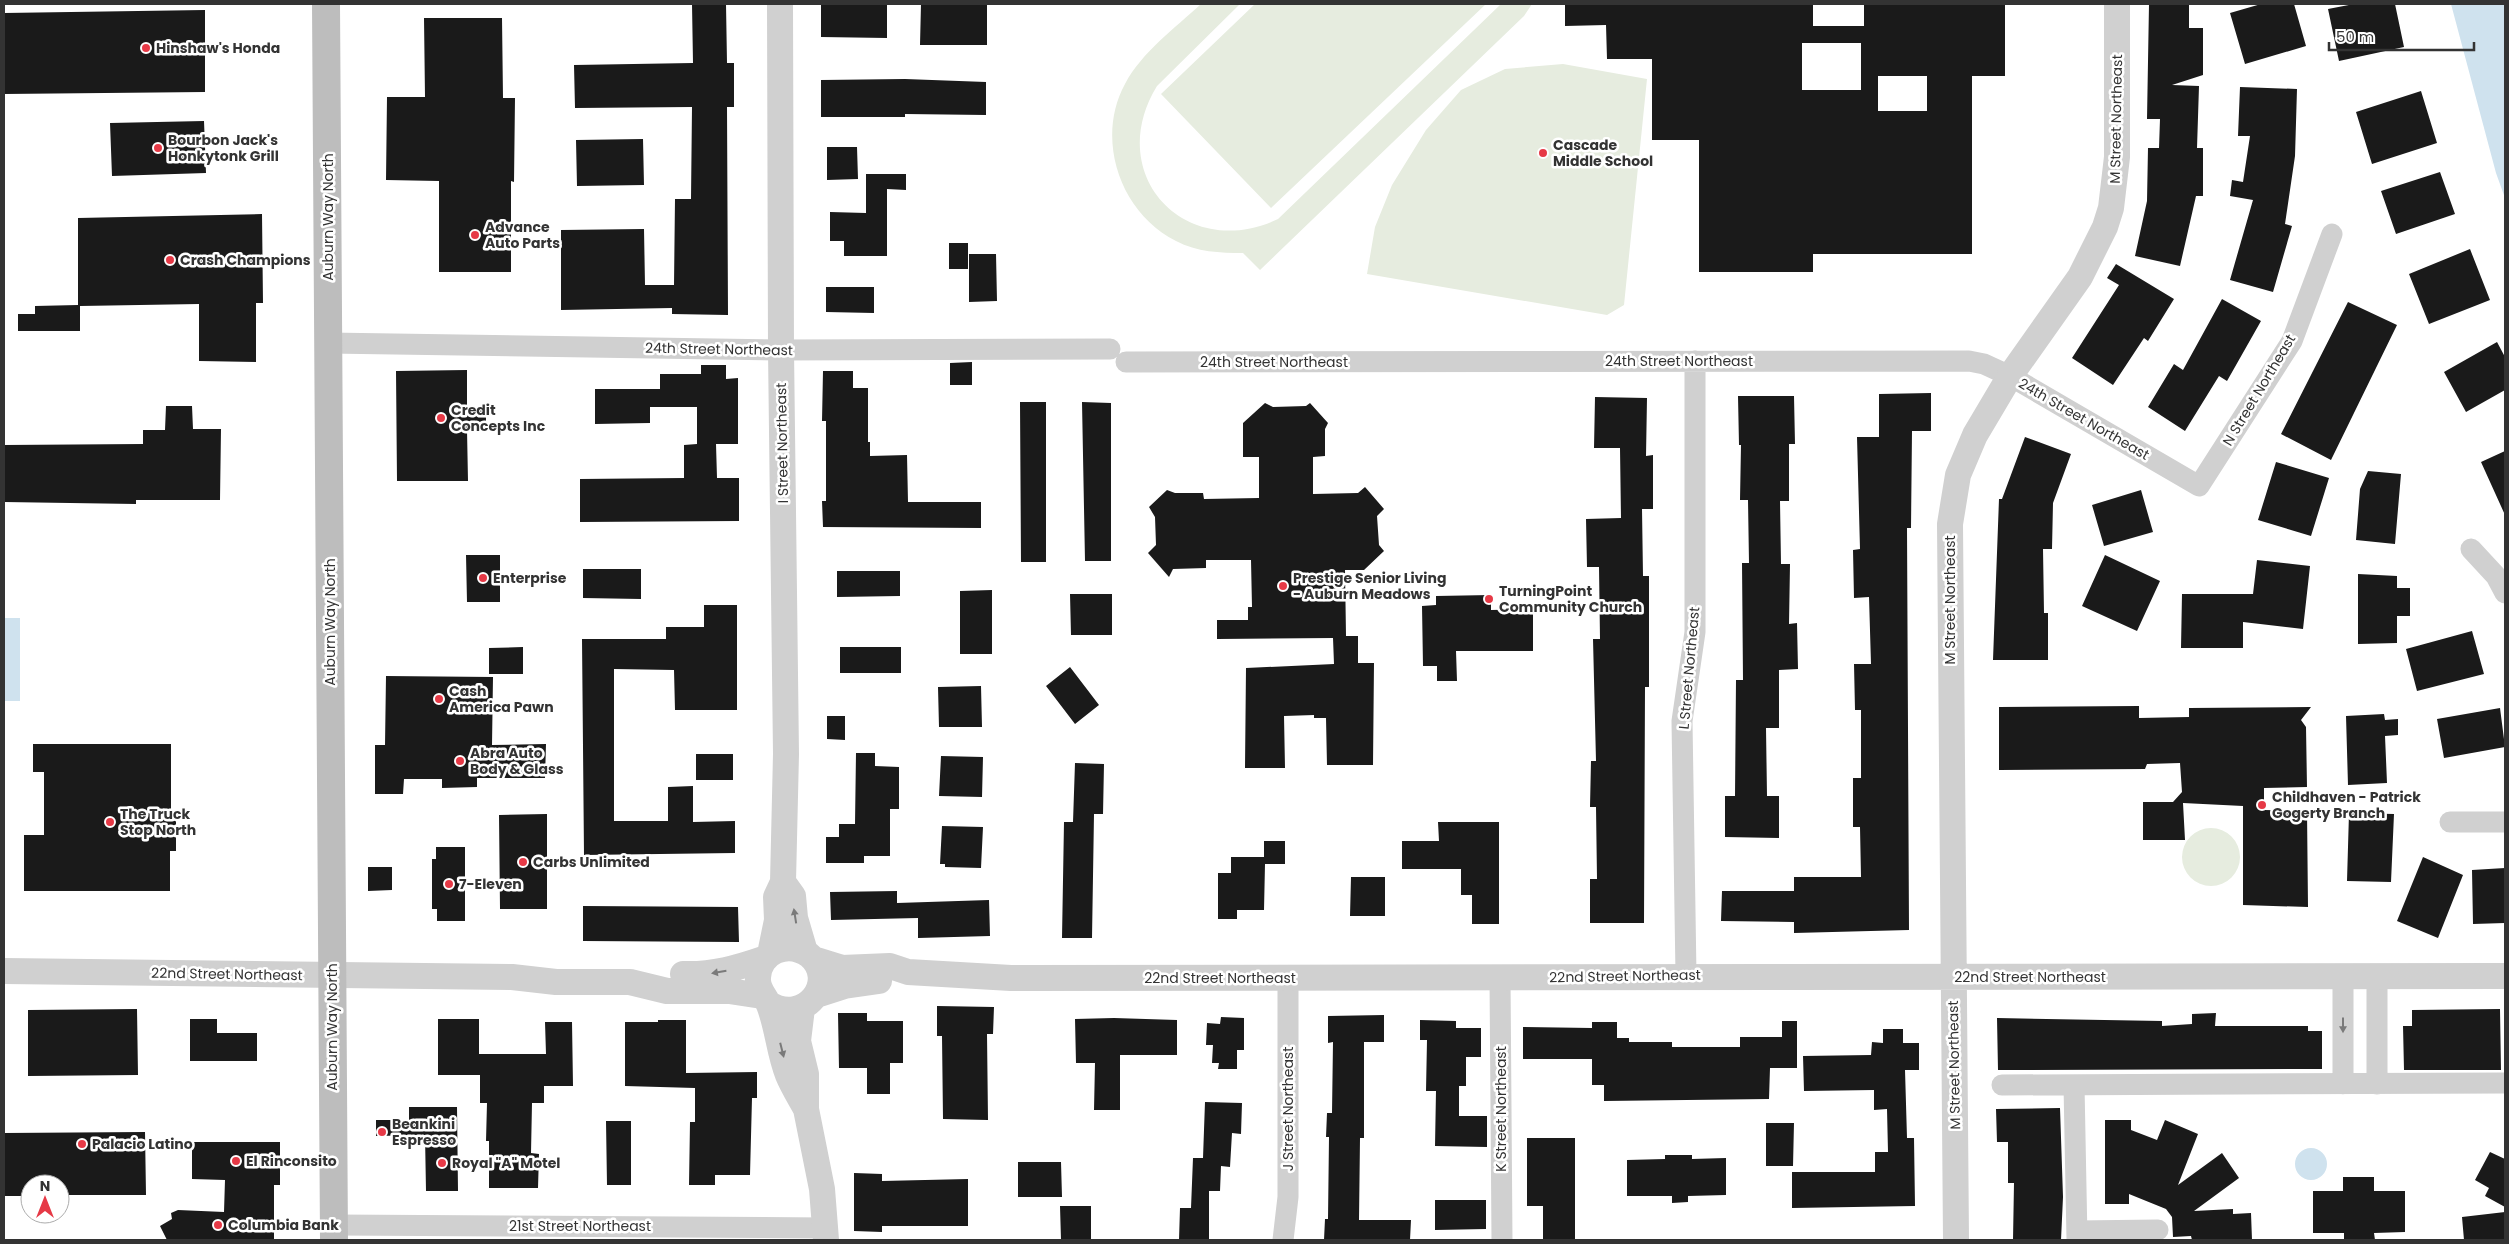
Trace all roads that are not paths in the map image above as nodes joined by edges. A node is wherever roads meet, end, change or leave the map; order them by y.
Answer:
1 (326, 4) edge
2 (780, 4) edge
3 (2117, 4) edge
4 (2332, 234) dead end
5 (328, 343) junction
6 (781, 350) junction
7 (1695, 361) junction
8 (2010, 376) junction
9 (2199, 486) joint
10 (2471, 549) dead end
11 (2505, 593) edge
12 (2450, 822) dead end
13 (2505, 822) edge
14 (783, 882) junction
15 (768, 956) junction
16 (809, 956) junction
17 (4, 971) edge
18 (908, 972) junction
19 (332, 975) junction
20 (1686, 975) junction
21 (2342, 976) junction
22 (2377, 976) junction
23 (2505, 976) edge
24 (1288, 977) junction
25 (1500, 977) junction
26 (1952, 977) junction
27 (630, 982) junction
28 (765, 999) junction
29 (809, 1002) junction
30 (2505, 1083) edge
31 (2343, 1084) junction
32 (2377, 1084) junction
33 (2002, 1085) dead end
34 (2074, 1085) junction
35 (806, 1109) junction
36 (2158, 1230) dead end
37 (334, 1233) edge
38 (826, 1234) edge
39 (2077, 1236) edge
40 (1283, 1240) edge
41 (1502, 1240) edge
42 (1956, 1240) edge

1 - 5 main road, Auburn Way North
2 - 6 street, I Street Northeast
3 - 8 street, M Street Northeast
4 - 9 street, N Street Northeast
5 - 6 street, 24th Street Northeast
5 - 19 main road, Auburn Way North
6 - 7 street, 24th Street Northeast
6 - 14 street, I Street Northeast
7 - 8 street, 24th Street Northeast
7 - 20 street, L Street Northeast
8 - 9 street, 24th Street Northeast
8 - 26 street, M Street Northeast
10 - 11 street
12 - 13 street
14 - 15 street, I Street Northeast
16 -> 14 street, I Street Northeast
15 - 16 street
15 -> 27 street, 22nd Street Northeast
15 - 28 street, I Street Northeast
16 - 18 street, 22nd Street Northeast
16 - 29 street, I Street Northeast
17 - 19 street, 22nd Street Northeast
18 - 24 street, 22nd Street Northeast
18 - 29 street, 22nd Street Northeast
19 - 27 street, 22nd Street Northeast
19 - 37 main road, Auburn Way North
20 - 25 street, 22nd Street Northeast
20 - 26 street, 22nd Street Northeast
21 - 22 street, 22nd Street Northeast
21 - 26 street, 22nd Street Northeast
21 -> 31 street
22 - 23 street, 22nd Street Northeast
22 - 32 street
24 - 25 street, 22nd Street Northeast
24 - 40 street, J Street Northeast
25 - 41 street, K Street Northeast
26 - 42 street, M Street Northeast
27 - 28 street, 22nd Street Northeast
28 - 29 street
28 -> 35 street, I Street Northeast
29 - 35 street, I Street Northeast
30 - 32 street
31 - 32 street
31 - 34 street
33 - 34 street
34 - 39 street
35 - 38 street, I Street Northeast
36 - 39 street
37 - 38 street, 21st Street Northeast

